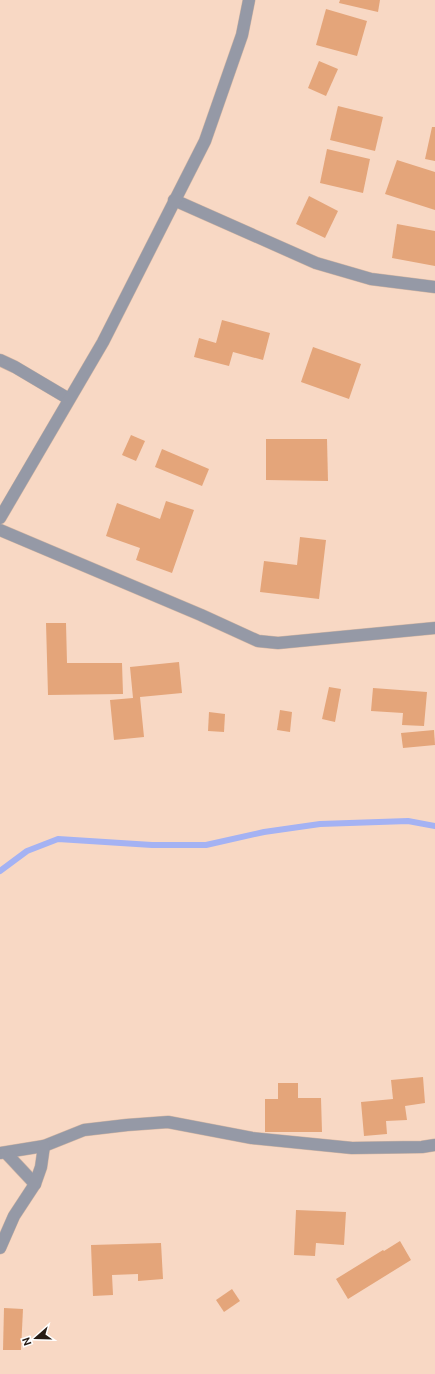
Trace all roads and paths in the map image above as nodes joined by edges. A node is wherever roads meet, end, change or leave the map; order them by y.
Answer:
1 (249, 0) edge
2 (174, 200) junction
3 (435, 287) edge
4 (0, 360) edge
5 (69, 399) junction
6 (0, 518) edge
7 (0, 530) edge
8 (435, 628) edge
9 (435, 1145) edge
10 (44, 1146) junction
11 (3, 1153) edge
12 (35, 1184) junction
13 (0, 1248) edge

1 - 2 street
2 - 3 street
2 - 5 street
4 - 5 street
5 - 6 street
7 - 8 street
9 - 10 street
10 - 11 street
10 - 12 street
11 - 12 street
12 - 13 street

